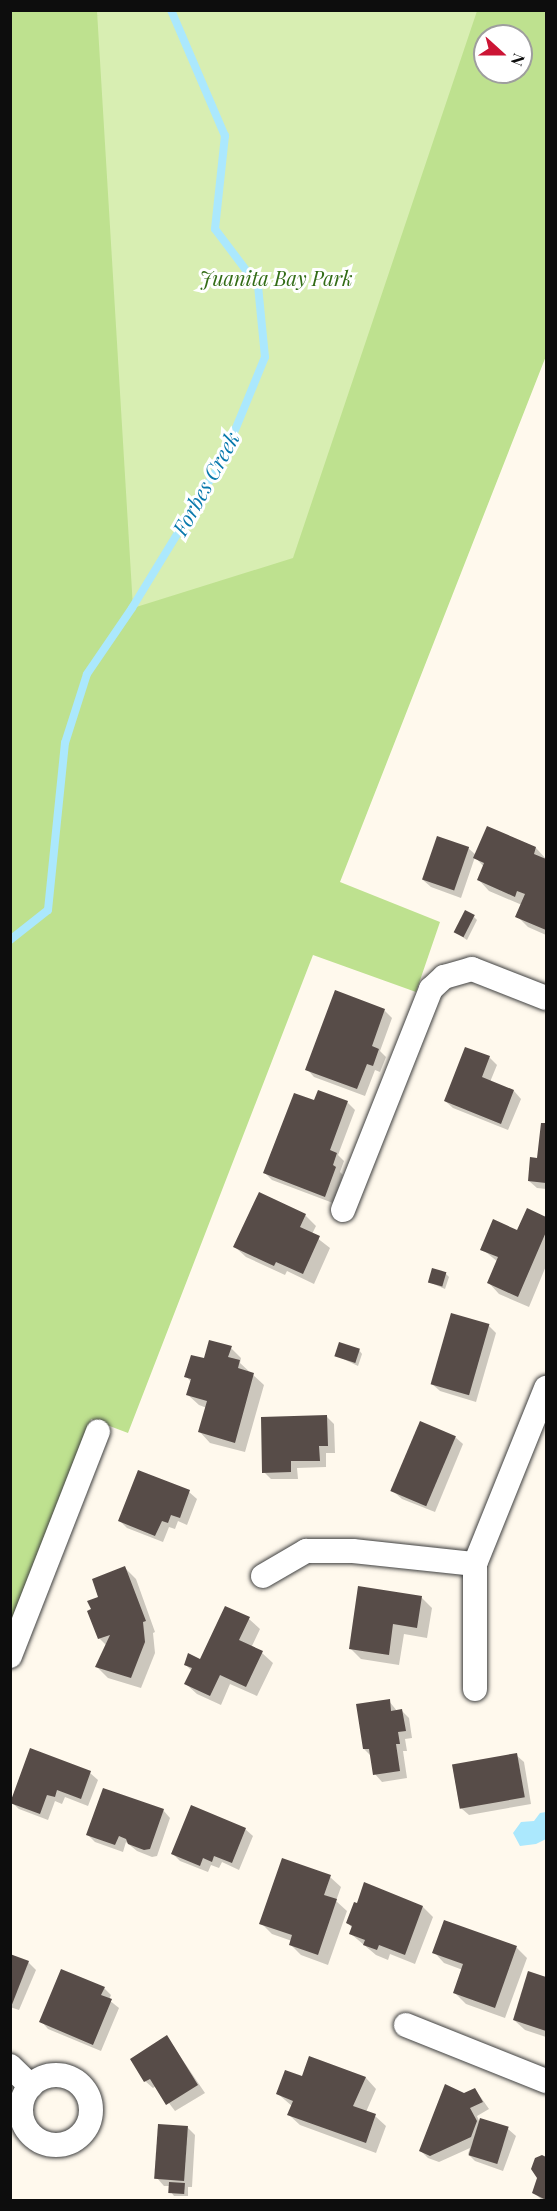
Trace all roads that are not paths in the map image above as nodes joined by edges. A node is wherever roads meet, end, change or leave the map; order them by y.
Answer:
1 (546, 998) edge
2 (343, 1209) dead end
3 (546, 1388) edge
4 (98, 1432) dead end
5 (475, 1564) junction
6 (263, 1576) dead end
7 (10, 1656) edge
8 (475, 1689) dead end
9 (406, 2025) dead end
10 (10, 2066) edge
11 (546, 2081) edge
12 (31, 2086) dead end

1 - 2 street
3 - 5 street
4 - 7 street
5 - 6 street
5 - 8 street
9 - 11 street
10 - 12 street

